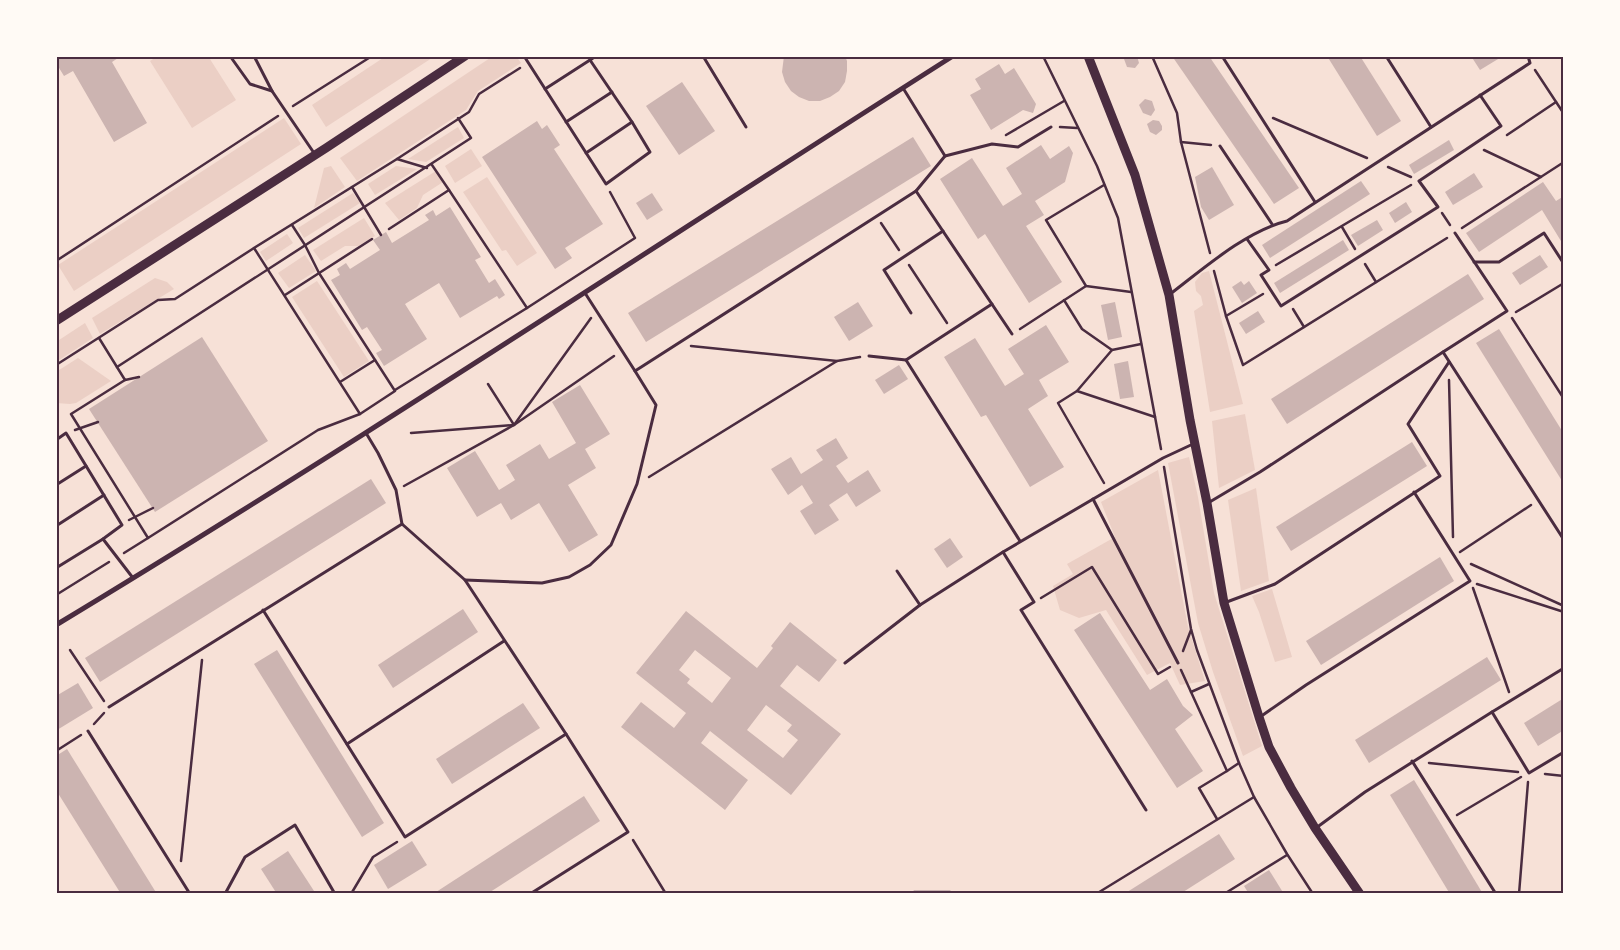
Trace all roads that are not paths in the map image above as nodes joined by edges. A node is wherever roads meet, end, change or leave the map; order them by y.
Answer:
1 (230, 56) edge
2 (254, 56) edge
3 (465, 56) edge
4 (524, 56) edge
5 (596, 56) edge
6 (703, 56) edge
7 (953, 56) edge
8 (1088, 56) edge
9 (1222, 56) edge
10 (1386, 56) edge
11 (1528, 56) edge
12 (590, 60) junction
13 (903, 88) junction
14 (545, 89) junction
15 (272, 91) junction
16 (612, 92) junction
17 (1480, 94) junction
18 (566, 122) junction
19 (632, 122) junction
20 (746, 127) dead end
21 (1051, 127) road end
22 (1431, 127) junction
23 (1220, 146) road end
24 (586, 153) junction
25 (315, 154) junction
26 (945, 156) junction
27 (916, 191) junction
28 (1316, 202) junction
29 (1272, 224) junction
30 (943, 231) junction
31 (1455, 233) road end
32 (1247, 239) junction
33 (1474, 262) junction
34 (1564, 264) edge
35 (585, 293) junction
36 (1169, 295) junction
37 (992, 304) junction
38 (911, 313) dead end
39 (56, 321) edge
40 (1012, 334) road end
41 (1443, 352) junction
42 (869, 356) road end
43 (906, 360) junction
44 (1449, 362) junction
45 (635, 371) junction
46 (365, 432) junction
47 (56, 440) edge
48 (1194, 443) junction
49 (86, 466) junction
50 (56, 485) edge
51 (1414, 492) junction
52 (104, 496) junction
53 (1093, 499) junction
54 (1207, 503) junction
55 (402, 524) junction
56 (56, 526) edge
57 (103, 539) junction
58 (1564, 540) edge
59 (1020, 541) junction
60 (1003, 552) junction
61 (56, 568) edge
62 (897, 571) dead end
63 (133, 578) junction
64 (465, 580) junction
65 (1224, 603) junction
66 (920, 605) junction
67 (263, 610) junction
68 (56, 625) edge
69 (504, 641) junction
70 (845, 663) dead end
71 (1178, 663) road end
72 (1564, 668) edge
73 (109, 707) road end
74 (1492, 712) junction
75 (1259, 717) junction
76 (88, 731) road end
77 (566, 734) junction
78 (347, 744) junction
79 (1564, 752) edge
80 (1412, 761) junction
81 (1146, 810) dead end
82 (1315, 828) junction
83 (190, 894) edge
84 (226, 894) edge
85 (335, 894) edge
86 (530, 894) edge
87 (1360, 894) edge
88 (1496, 894) edge

1 - 15 lane
2 - 15 lane
3 - 25 main road
4 - 14 lane
5 - 12 lane
6 - 20 lane
7 - 13 street
8 - 36 main road
9 - 28 lane
10 - 22 lane
11 - 17 lane
12 - 14 lane
12 - 16 lane
13 - 26 lane
13 - 35 street
14 - 18 lane
15 - 25 lane
16 - 18 lane
16 - 19 lane
17 - 22 lane
17 - 32 lane
18 - 24 lane
19 - 24 lane
19 - 24 lane
21 - 26 lane
22 - 28 lane
23 - 29 lane
25 - 39 main road
26 - 27 lane
27 - 30 lane
27 - 45 lane
28 - 29 lane
29 - 32 lane
30 - 37 lane
30 - 38 lane
31 - 33 lane
32 - 36 lane
33 - 34 lane
33 - 41 lane
35 - 45 lane
35 - 46 street
36 - 48 main road
37 - 40 lane
37 - 43 lane
41 - 44 lane
41 - 54 lane
42 - 43 lane
43 - 59 lane
44 - 51 lane
44 - 58 lane
45 - 64 lane
46 - 55 lane
46 - 63 street
47 - 49 lane
48 - 53 lane
48 - 54 main road
49 - 50 lane
49 - 52 lane
51 - 65 lane
51 - 75 lane
52 - 56 lane
52 - 57 lane
53 - 59 lane
53 - 71 lane
54 - 65 main road
55 - 64 lane
55 - 67 lane
57 - 61 lane
57 - 63 lane
59 - 60 lane
60 - 66 lane
60 - 81 lane
62 - 66 lane
63 - 68 street
64 - 69 lane
65 - 75 main road
66 - 70 lane
67 - 73 lane
67 - 78 lane
69 - 77 lane
69 - 78 lane
72 - 74 lane
74 - 79 lane
74 - 80 lane
75 - 82 main road
76 - 83 lane
77 - 78 lane
77 - 86 lane
80 - 82 lane
80 - 88 lane
82 - 87 main road
84 - 85 lane

